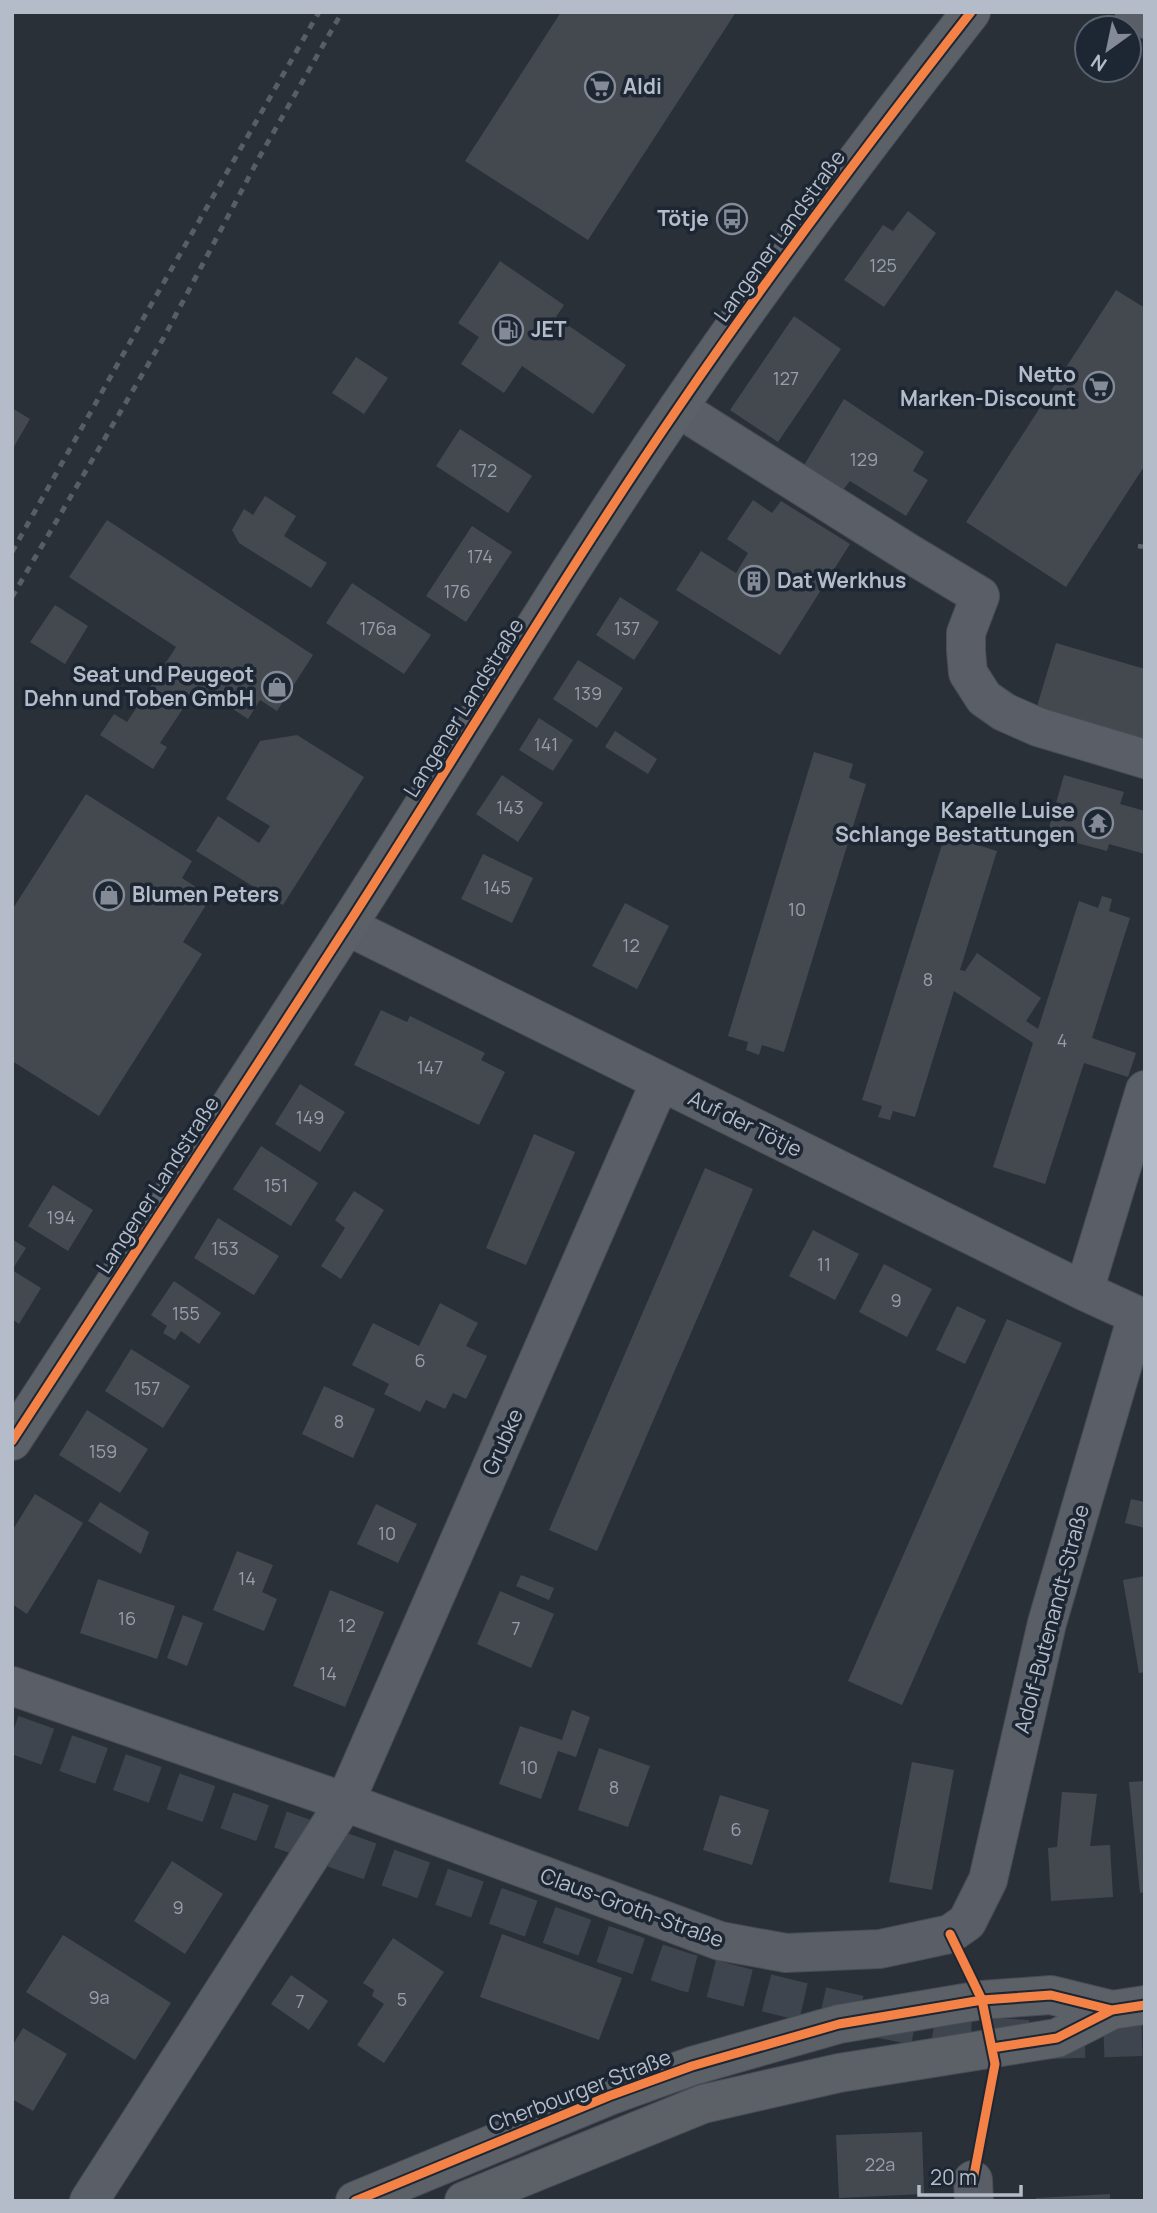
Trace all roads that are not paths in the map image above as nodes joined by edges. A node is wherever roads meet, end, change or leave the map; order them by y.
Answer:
1 (971, 12) edge
2 (1135, 12) edge
3 (1145, 19) edge
4 (678, 408) junction
5 (1145, 759) edge
6 (347, 926) junction
7 (660, 1082) junction
8 (1145, 1090) edge
9 (1084, 1292) junction
10 (1141, 1318) edge
11 (12, 1441) edge
12 (12, 1686) edge
13 (345, 1802) junction
14 (968, 1922) joint
15 (1128, 2008) edge
16 (89, 2201) edge
17 (355, 2201) edge
18 (464, 2201) edge

1 - 4 main road, Langener Landstraße
2 - 3 street
4 - 5 street
4 - 6 main road, Langener Landstraße
6 - 7 street, Auf der Tötje
6 - 11 main road, Langener Landstraße
7 - 9 street, Auf der Tötje
7 - 13 street, Grubke
8 - 9 street
9 - 10 street, Auf der Tötje
10 - 14 street, Adolf-Butenandt-Straße
12 - 13 street, Claus-Groth-Straße
13 - 14 street, Claus-Groth-Straße
13 - 16 street
15 - 17 main road, Cherbourger Straße
15 - 18 main road, Cherbourger Straße

